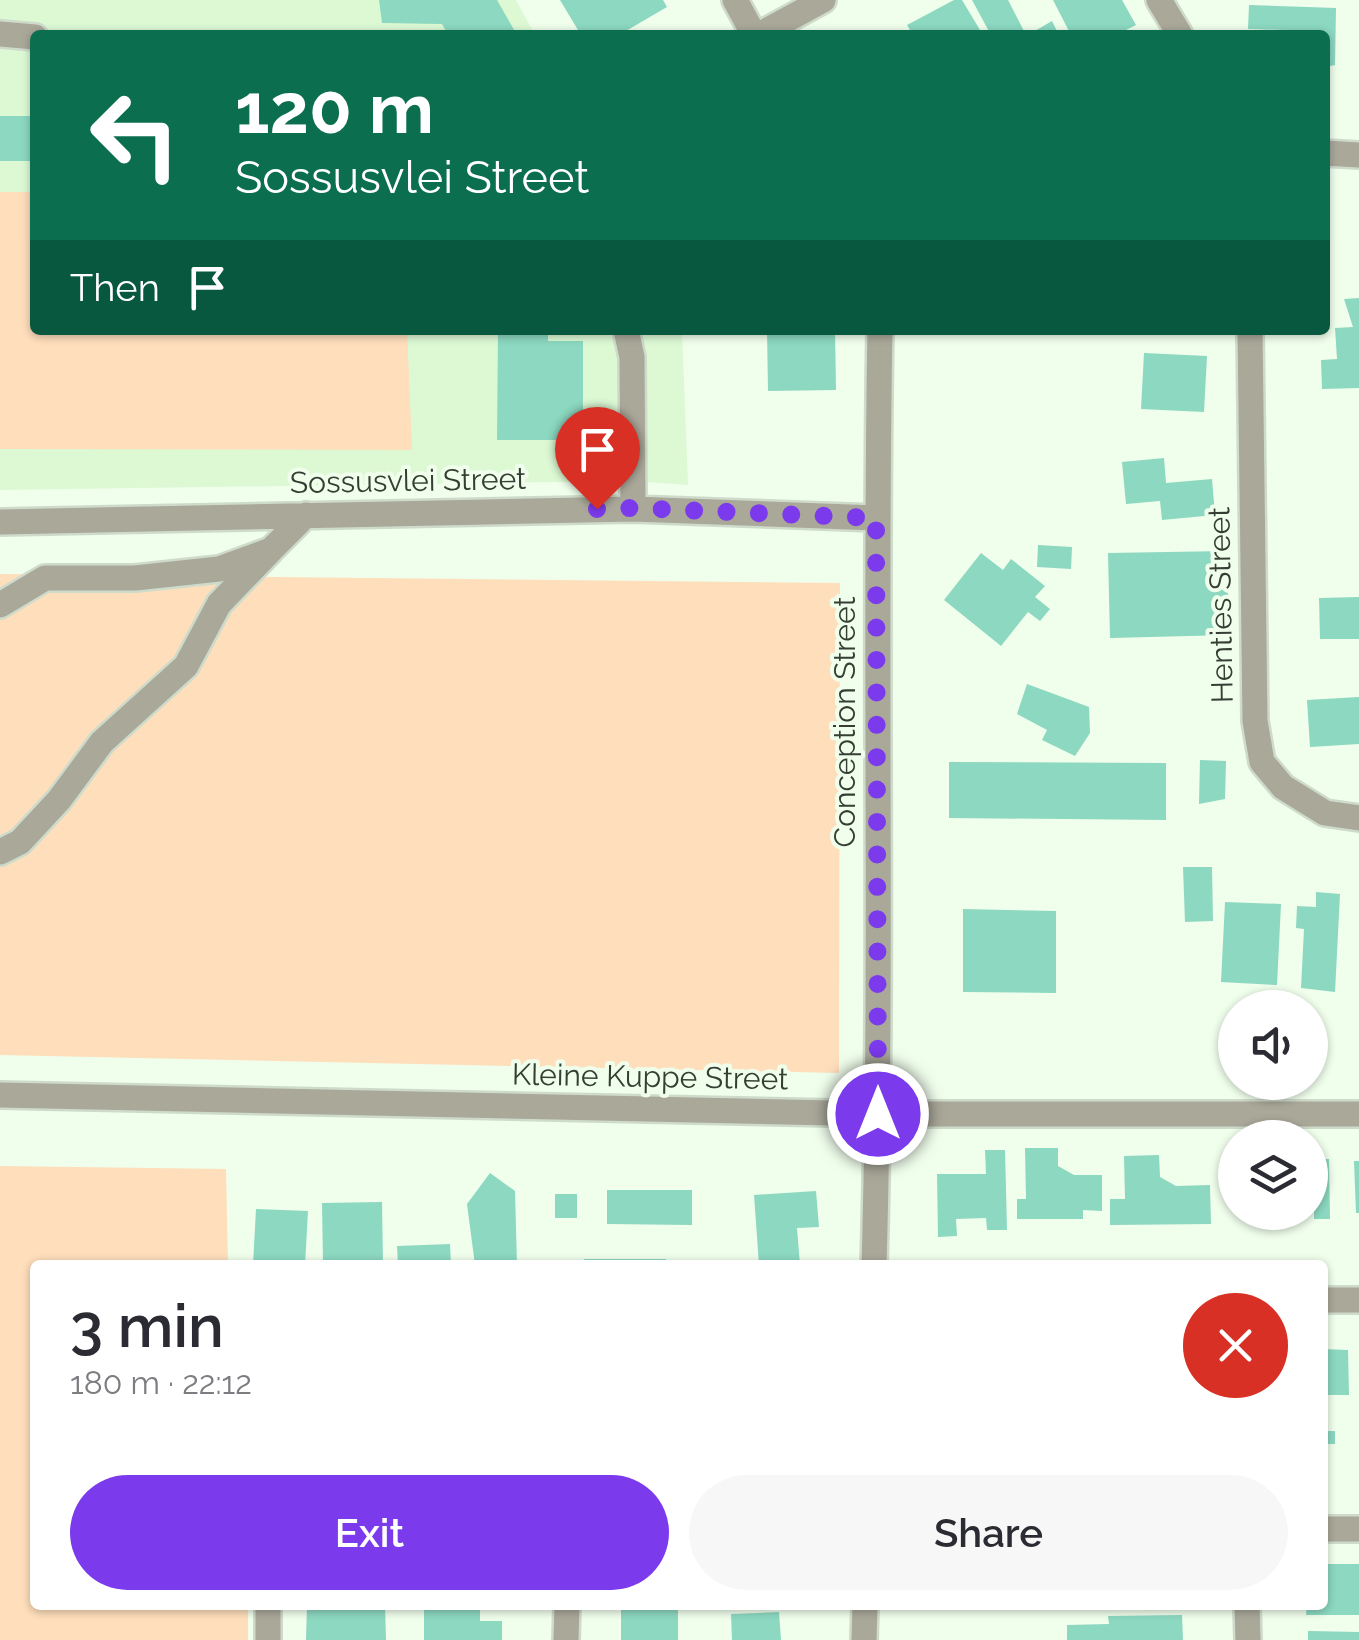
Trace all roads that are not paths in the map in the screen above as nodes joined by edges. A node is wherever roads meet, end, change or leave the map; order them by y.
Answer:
1 (735, 0) edge
2 (822, 0) edge
3 (1159, 0) edge
4 (754, 30) edge
5 (766, 30) edge
6 (1177, 30) edge
7 (0, 34) edge
8 (30, 37) edge
9 (1330, 152) edge
10 (1359, 154) edge
11 (627, 335) edge
12 (880, 335) edge
13 (1250, 335) edge
14 (633, 508) junction
15 (306, 516) junction
16 (876, 518) junction
17 (0, 522) edge
18 (270, 550) junction
19 (0, 605) edge
20 (1359, 818) edge
21 (0, 852) edge
22 (0, 1095) edge
23 (878, 1114) junction
24 (1359, 1114) edge
25 (874, 1260) edge
26 (1328, 1300) edge
27 (1359, 1300) edge
28 (1328, 1529) edge
29 (1359, 1530) edge
30 (268, 1610) edge
31 (566, 1610) edge
32 (865, 1610) edge
33 (1247, 1610) edge
34 (268, 1640) edge
35 (566, 1640) edge
36 (864, 1640) edge
37 (1248, 1640) edge

1 - 4 street
2 - 5 street
3 - 6 street
7 - 8 street
9 - 10 street
11 - 14 street
12 - 16 street, Conception Street
13 - 20 street, Henties Street
14 - 15 street, Sossusvlei Street
14 - 16 street, Sossusvlei Street
15 - 17 street, Sossusvlei Street
15 - 18 street
16 - 23 street, Conception Street
18 - 19 street
18 - 21 street
22 - 23 street, Kleine Kuppe Street
23 - 24 street, Kleine Kuppe Street
23 - 25 street, Conception Street
26 - 27 street
28 - 29 street
30 - 34 street
31 - 35 street
32 - 36 street
33 - 37 street

